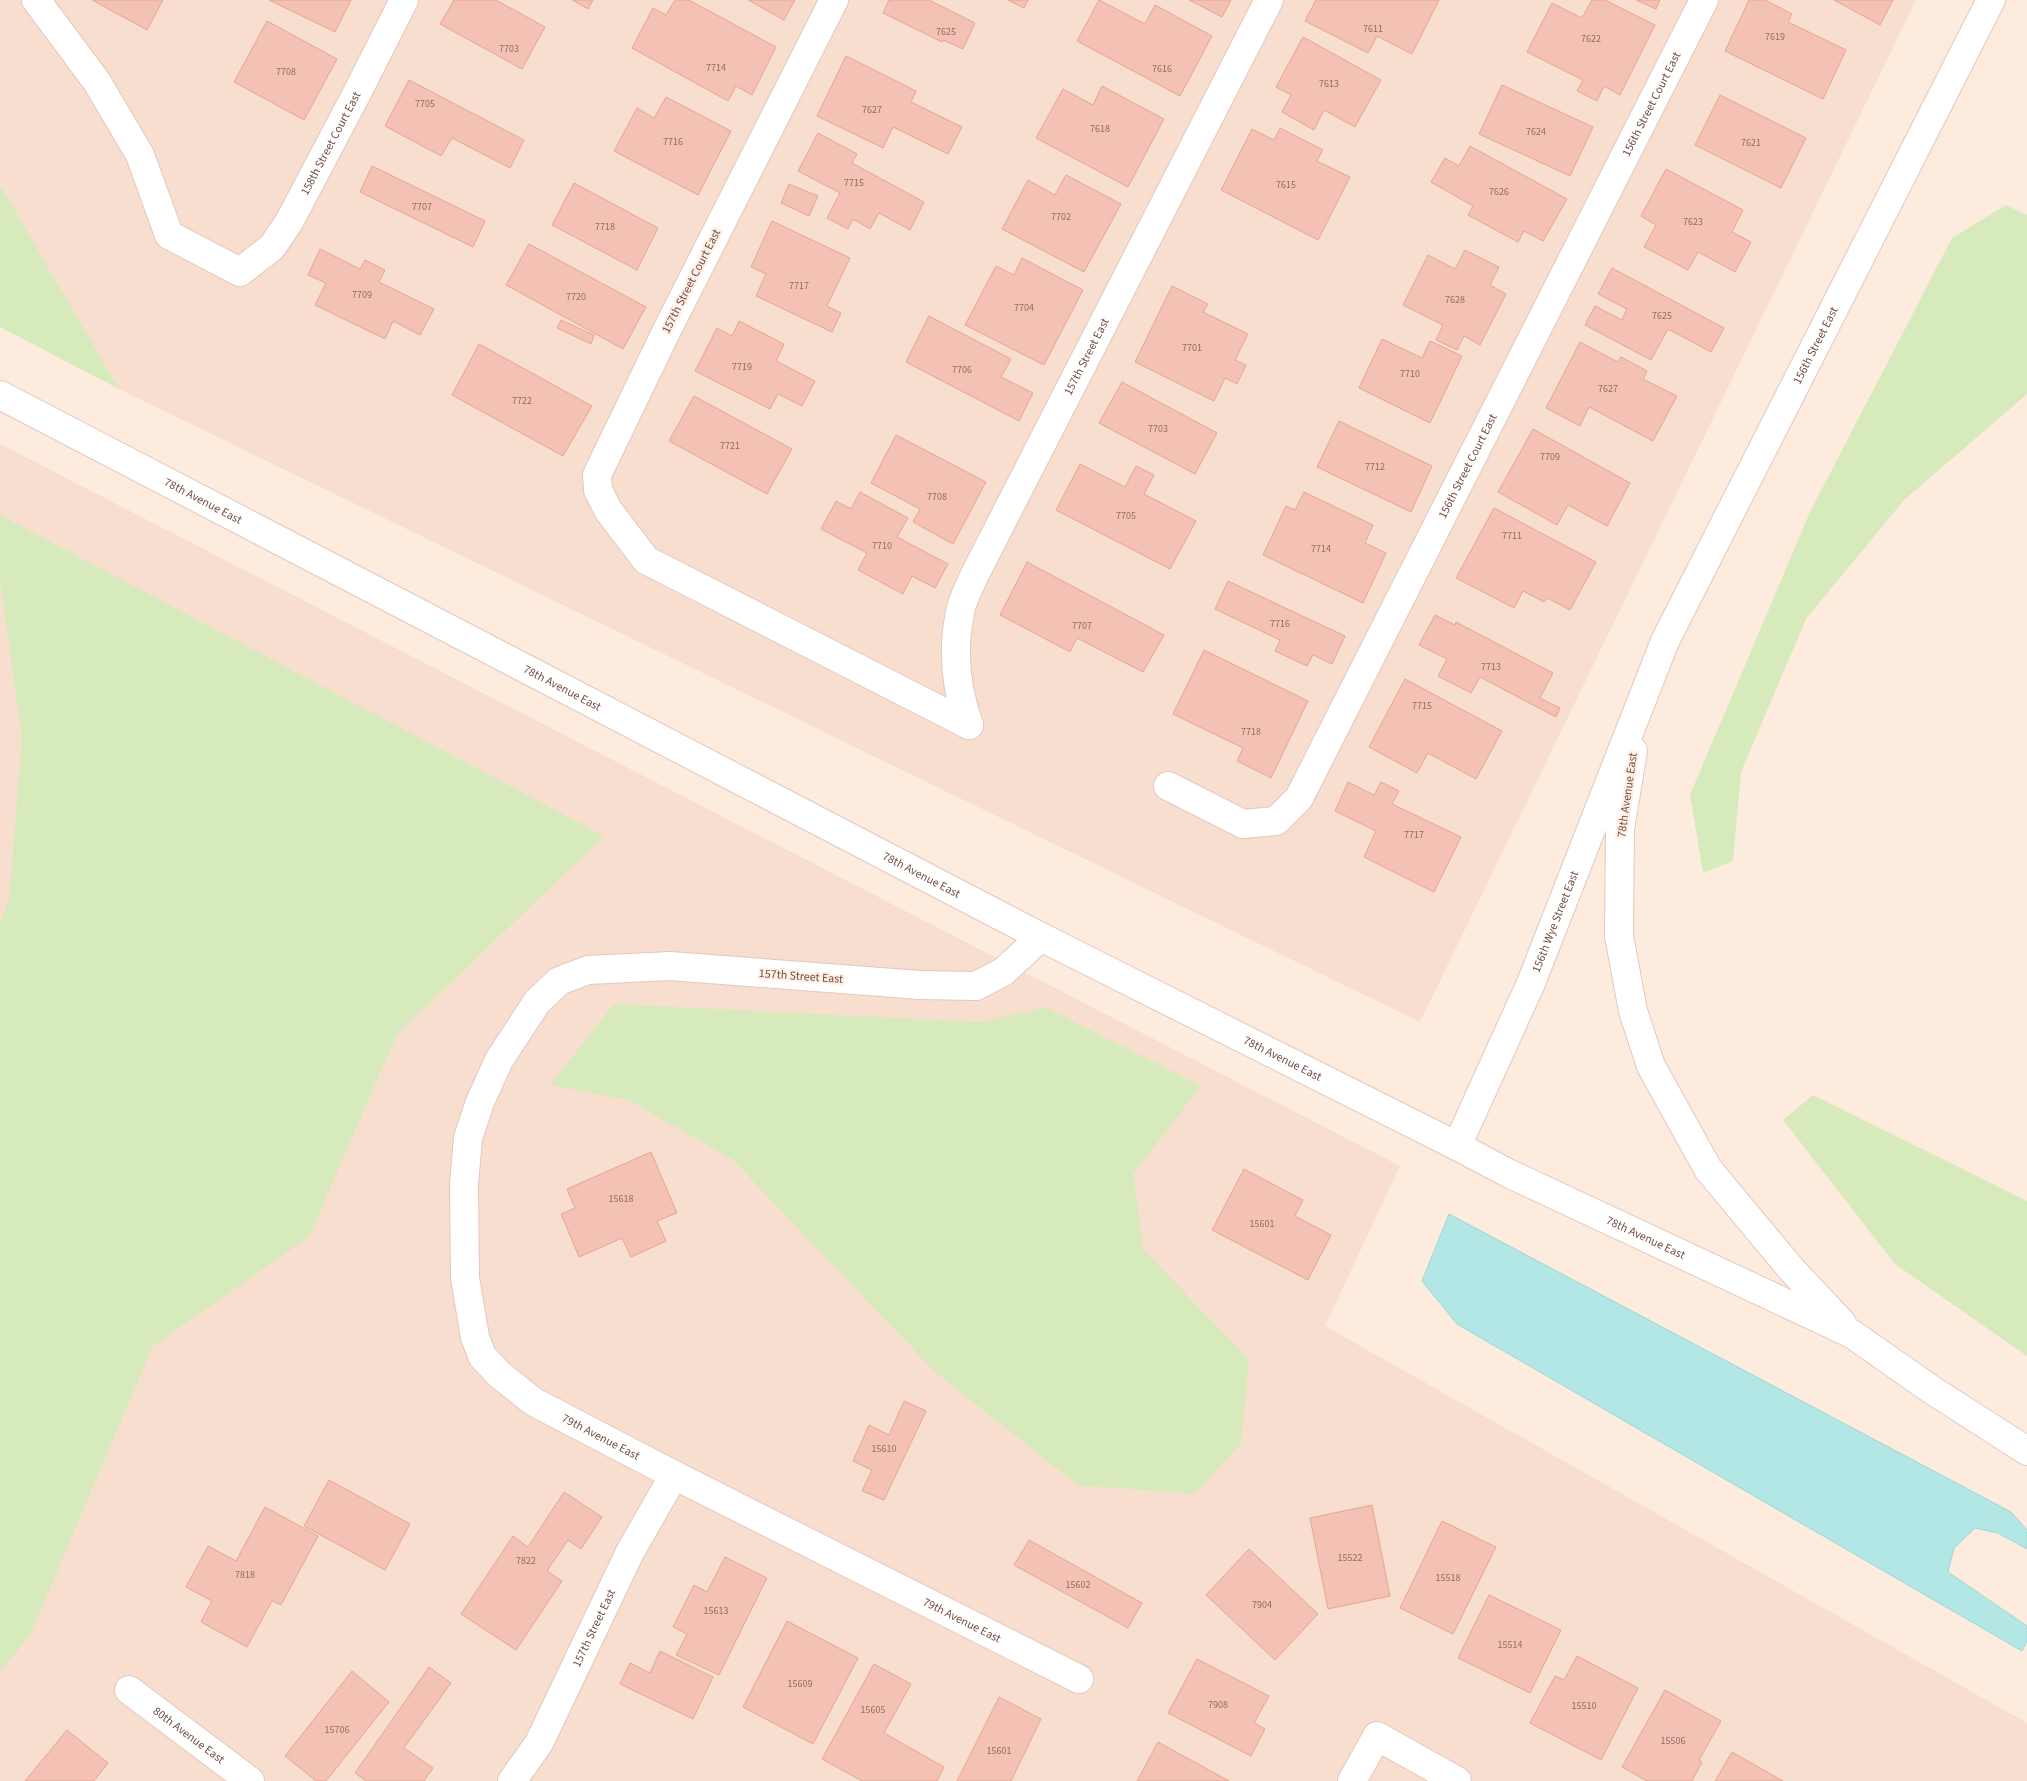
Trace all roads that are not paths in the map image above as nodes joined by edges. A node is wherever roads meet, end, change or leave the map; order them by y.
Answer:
1 (36, 0) edge
2 (404, 0) edge
3 (834, 0) edge
4 (1269, 0) edge
5 (1704, 0) edge
6 (1991, 0) edge
7 (0, 395) edge
8 (1643, 693) junction
9 (969, 725) joint
10 (1168, 786) dead end
11 (1041, 936) junction
12 (549, 990) joint
13 (1457, 1146) junction
14 (1852, 1334) junction
15 (2027, 1451) edge
16 (674, 1476) junction
17 (1079, 1680) dead end
18 (129, 1690) dead end
19 (250, 1781) edge
20 (512, 1781) edge
21 (1352, 1781) edge
22 (1457, 1781) edge

1 - 2 street, 158th Street Court East
3 - 9 street, 157th Street Court East
4 - 9 street, 157th Street East
5 - 10 street, 156th Street Court East
6 - 8 street, 156th Street East
7 - 11 street, 78th Avenue East
8 - 13 street, 156th Wye Street East
8 - 14 street, 78th Avenue East
11 - 12 street, 157th Street East
11 - 13 street, 78th Avenue East
12 - 16 street, 79th Avenue East
13 - 14 street, 78th Avenue East
14 - 15 street, 78th Avenue East
16 - 17 street, 79th Avenue East
16 - 20 street, 157th Street East
18 - 19 street, 80th Avenue East
21 - 22 street

